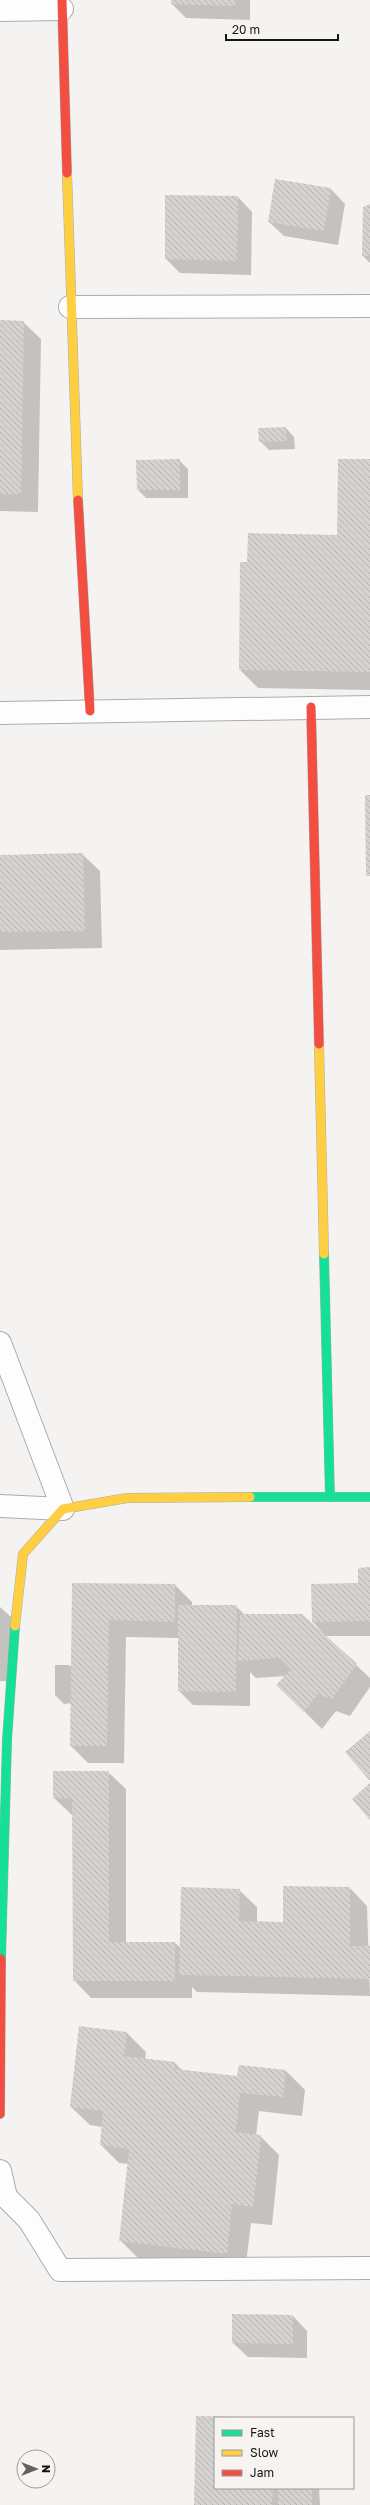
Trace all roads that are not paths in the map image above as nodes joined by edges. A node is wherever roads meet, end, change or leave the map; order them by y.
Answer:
1 (62, 5) edge
2 (0, 10) edge
3 (370, 306) edge
4 (70, 307) junction
5 (310, 707) junction
6 (370, 707) edge
7 (90, 711) junction
8 (0, 713) edge
9 (0, 1343) edge
10 (330, 1496) junction
11 (370, 1496) edge
12 (0, 1506) edge
13 (63, 1509) junction
14 (0, 2114) edge
15 (0, 2171) edge
16 (370, 2268) edge

1 - 2 street
1 - 4 street
3 - 4 street
4 - 7 street
5 - 6 street
5 - 7 street
5 - 10 street
7 - 8 street
9 - 13 street
10 - 11 street
10 - 13 street
12 - 13 street
13 - 14 street
15 - 16 street

